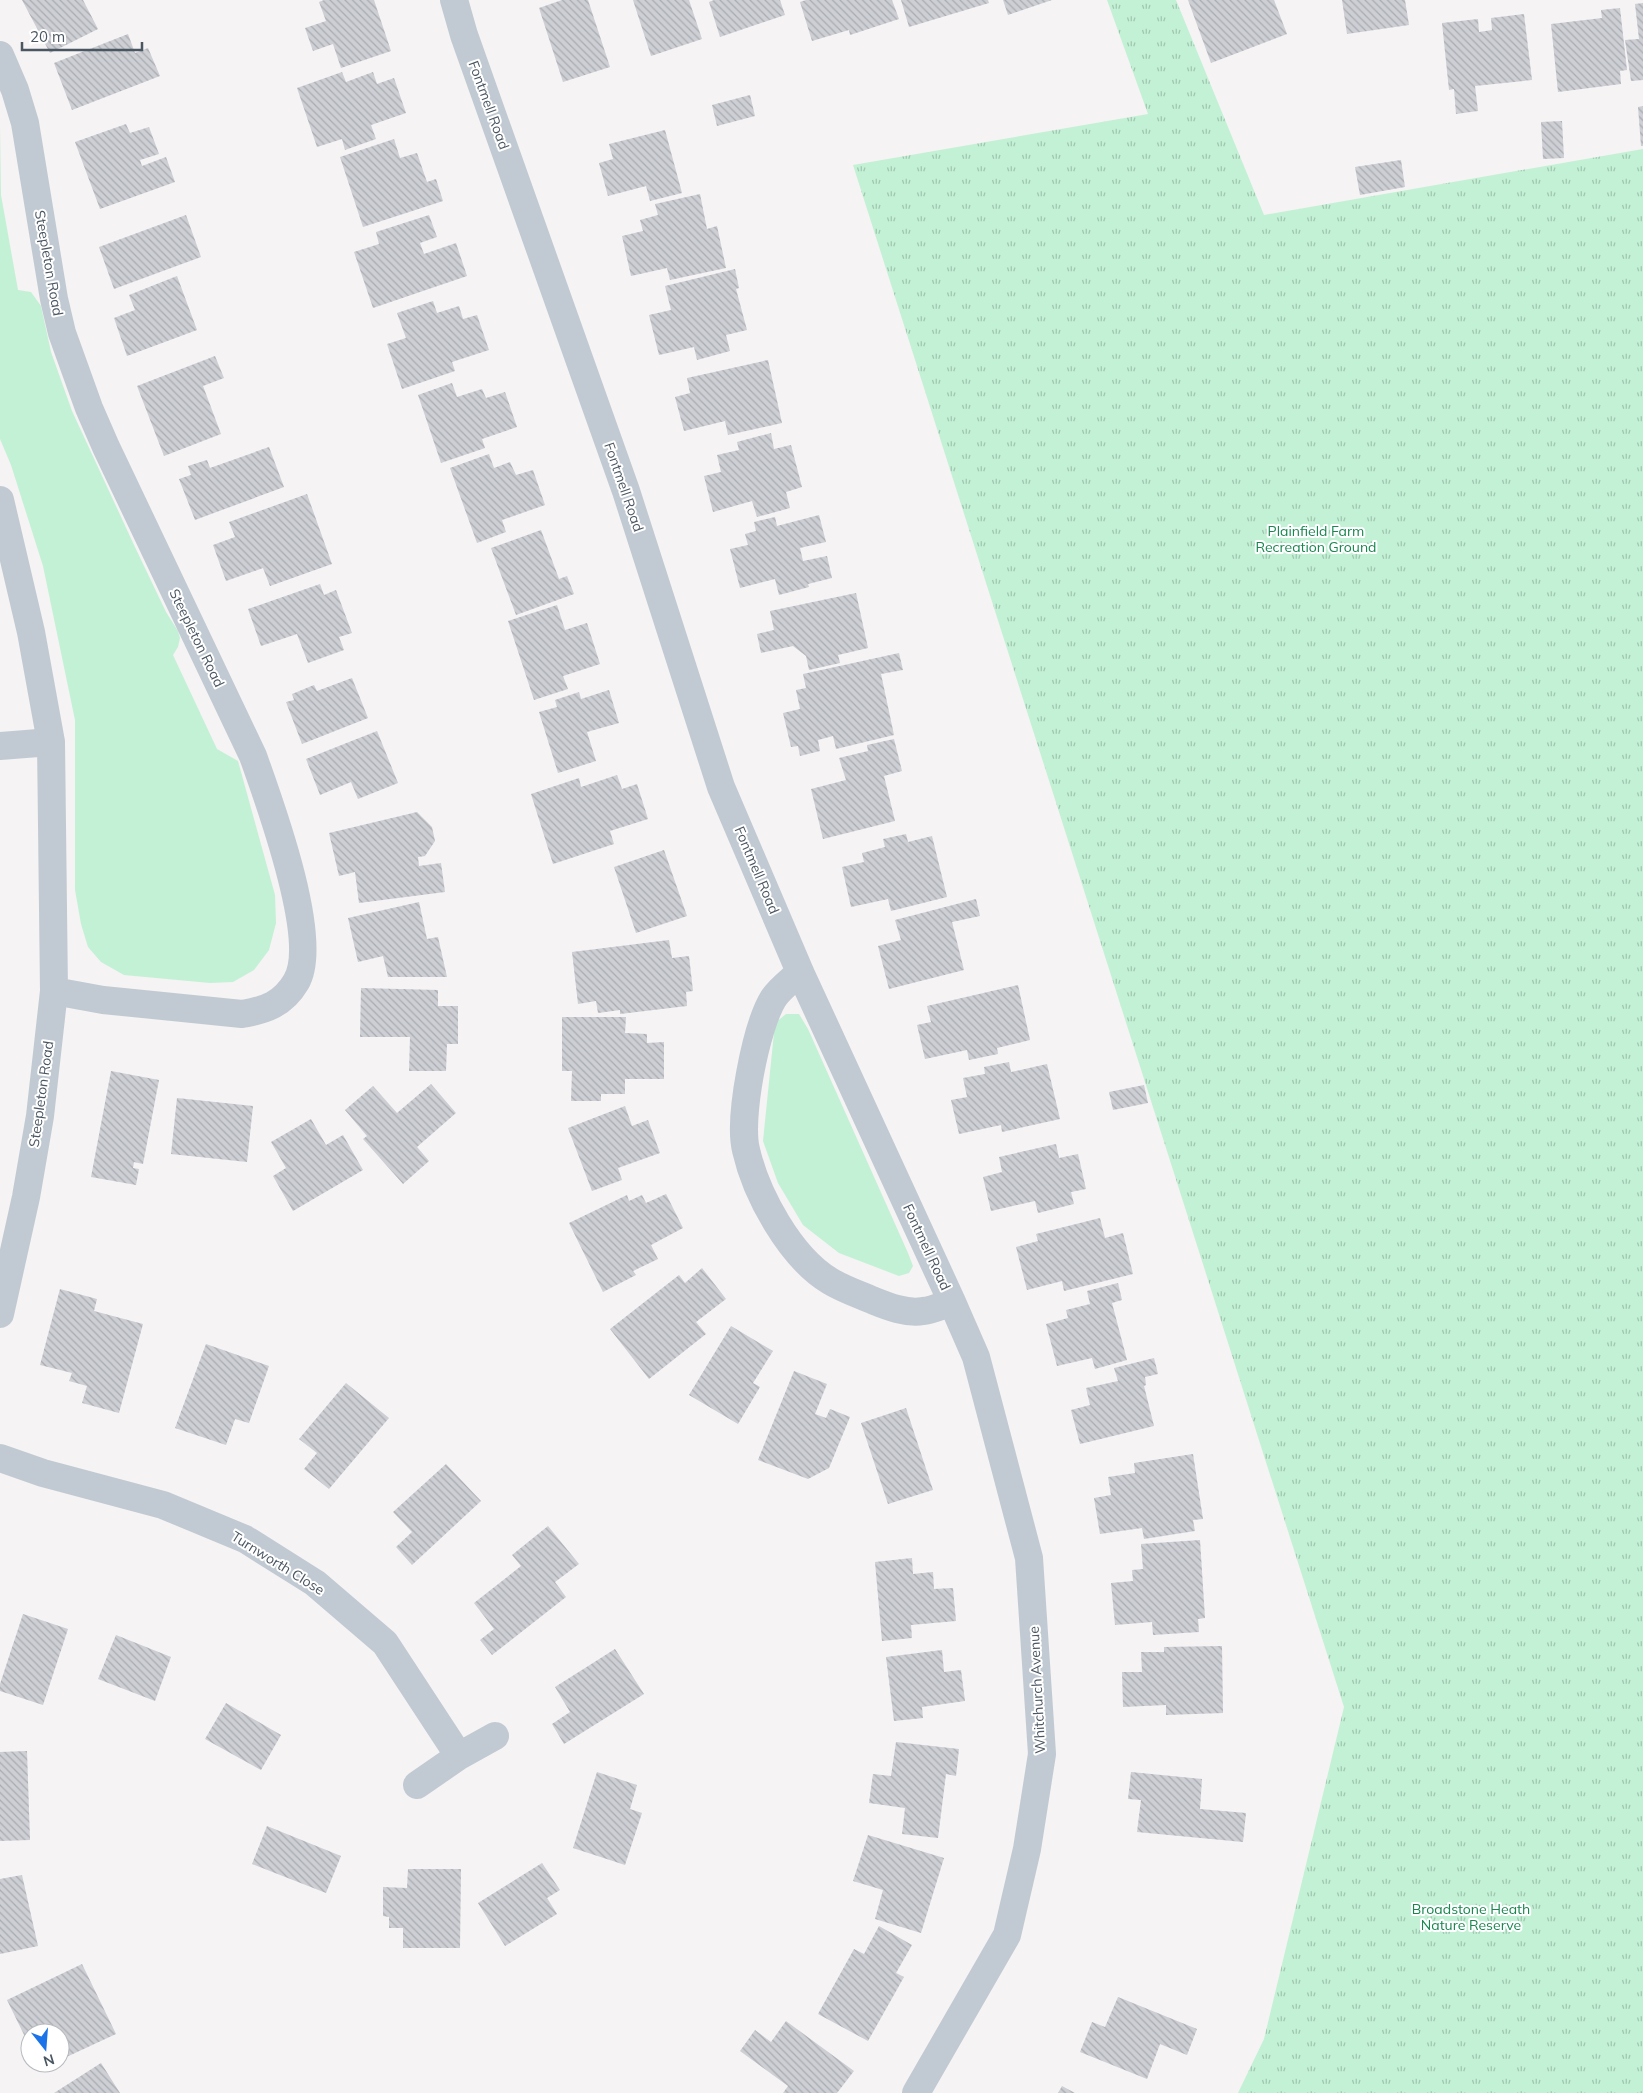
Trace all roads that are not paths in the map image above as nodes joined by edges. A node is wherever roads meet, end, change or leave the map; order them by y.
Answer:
1 (454, 0) edge
2 (0, 55) edge
3 (0, 500) edge
4 (51, 742) junction
5 (0, 746) edge
6 (800, 972) junction
7 (54, 991) junction
8 (952, 1302) junction
9 (0, 1314) edge
10 (0, 1458) edge
11 (495, 1736) dead end
12 (459, 1756) junction
13 (417, 1785) dead end
14 (916, 2093) edge

1 - 6 street, Fontmell Road
2 - 7 street, Steepleton Road
3 - 4 street, Steepleton Road
4 - 5 street
4 - 7 street, Steepleton Road
6 - 8 street, Fontmell Road
6 - 8 street, Fontmell Road
7 - 9 street, Steepleton Road
8 - 14 street, Whitchurch Avenue
10 - 12 street, Turnworth Close
11 - 12 street
12 - 13 street

